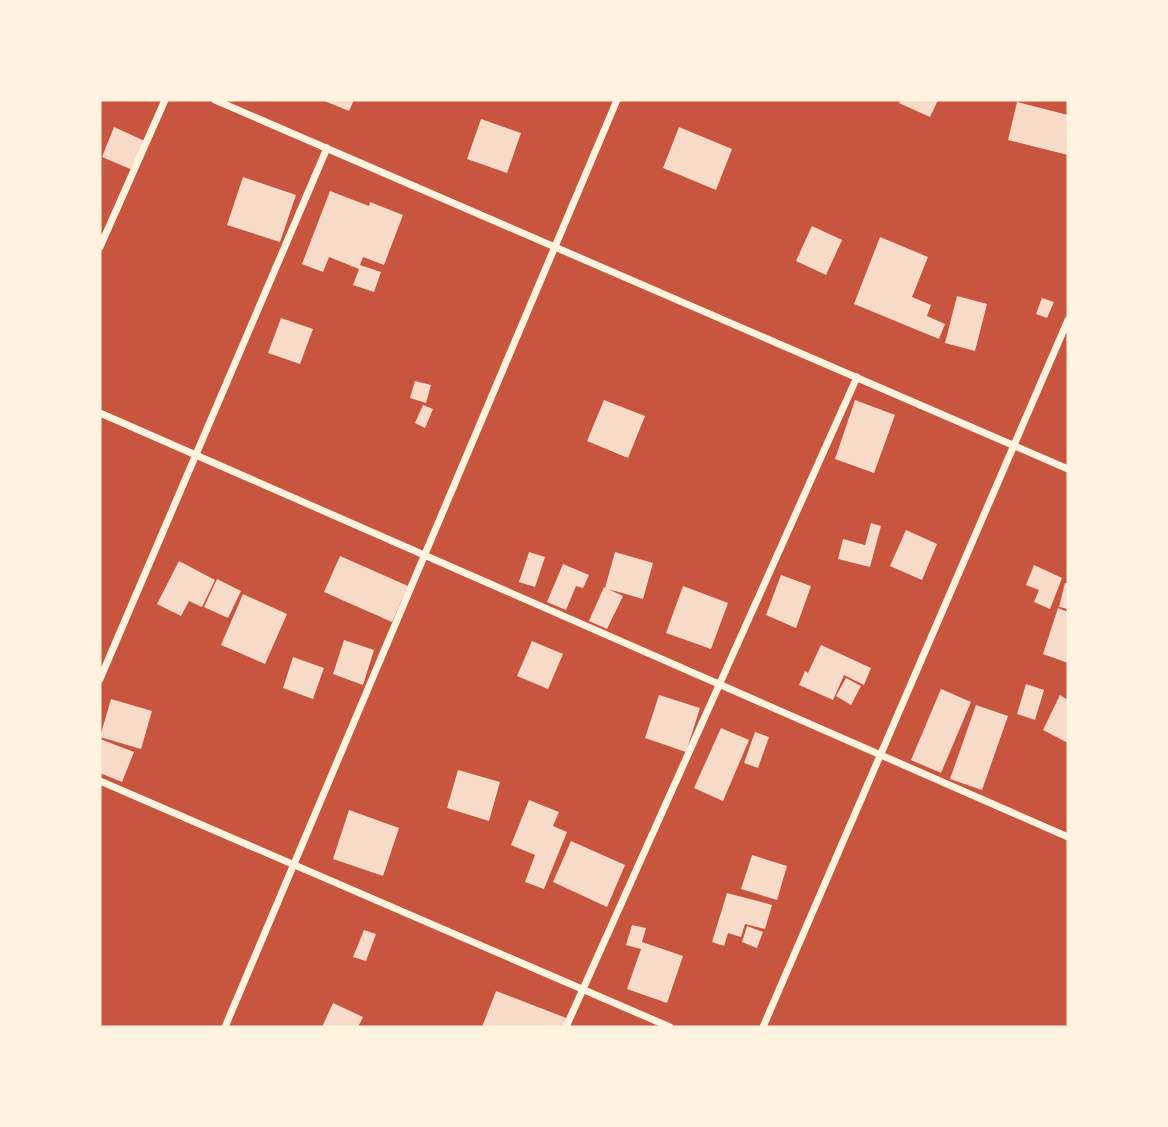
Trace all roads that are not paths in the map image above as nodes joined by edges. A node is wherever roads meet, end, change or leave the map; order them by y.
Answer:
1 (164, 100) edge
2 (215, 100) edge
3 (617, 100) edge
4 (327, 148) junction
5 (100, 247) edge
6 (554, 247) junction
7 (1068, 320) edge
8 (857, 377) junction
9 (100, 413) edge
10 (1015, 446) junction
11 (196, 455) junction
12 (1068, 469) edge
13 (424, 555) junction
14 (100, 679) edge
15 (719, 685) junction
16 (881, 755) junction
17 (100, 781) edge
18 (1068, 837) edge
19 (294, 865) junction
20 (583, 989) junction
21 (225, 1027) edge
22 (566, 1027) edge
23 (670, 1027) edge
24 (763, 1027) edge

1 - 5 street
2 - 4 street
3 - 6 street
4 - 6 street
4 - 11 street
6 - 8 street
6 - 13 street
7 - 10 street
8 - 10 street
8 - 15 street
9 - 11 street
10 - 12 street
10 - 16 street
11 - 13 street
11 - 14 street
13 - 15 street
13 - 19 street
15 - 16 street
15 - 20 street
16 - 18 street
16 - 24 street
17 - 19 street
19 - 20 street
19 - 21 street
20 - 22 street
20 - 23 street

